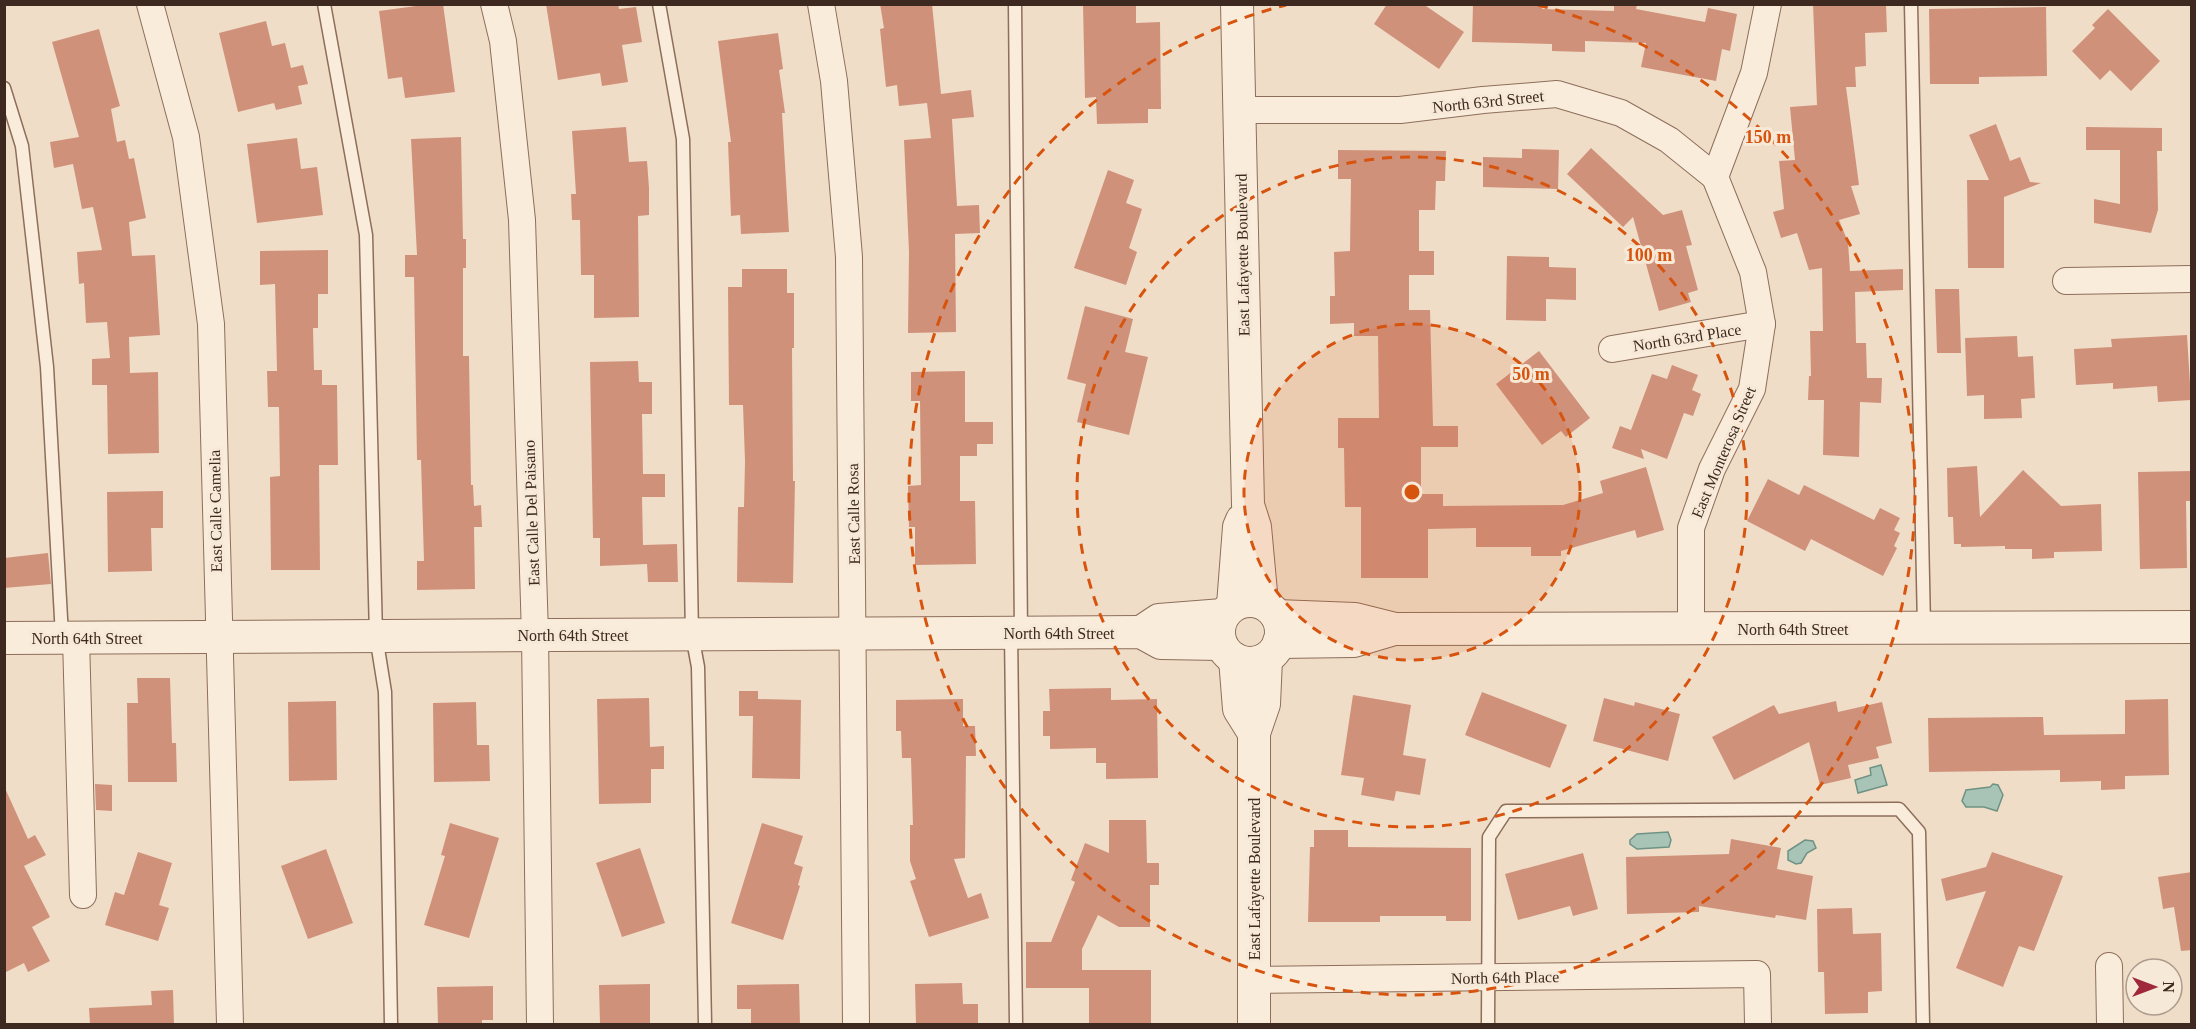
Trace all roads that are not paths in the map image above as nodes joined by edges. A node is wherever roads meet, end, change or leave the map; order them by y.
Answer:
1 (150, 4) edge
2 (324, 4) edge
3 (494, 4) edge
4 (659, 4) edge
5 (821, 4) edge
6 (1015, 4) edge
7 (1237, 4) edge
8 (1768, 4) edge
9 (1911, 4) edge
10 (4, 88) edge
11 (1238, 110) junction
12 (1715, 177) junction
13 (2192, 279) edge
14 (2066, 281) dead end
15 (1762, 324) junction
16 (1612, 349) dead end
17 (2192, 627) edge
18 (1924, 628) junction
19 (1690, 629) junction
20 (1250, 631) junction
21 (1016, 633) junction
22 (692, 634) junction
23 (855, 634) junction
24 (535, 635) junction
25 (376, 636) junction
26 (218, 637) junction
27 (4, 638) edge
28 (69, 638) junction
29 (83, 895) dead end
30 (2109, 966) dead end
31 (1488, 977) junction
32 (1254, 980) junction
33 (230, 1024) edge
34 (391, 1024) edge
35 (540, 1024) edge
36 (705, 1024) edge
37 (856, 1024) edge
38 (1016, 1024) edge
39 (1254, 1024) edge
40 (1488, 1024) edge
41 (1758, 1024) edge
42 (1923, 1024) edge
43 (2110, 1024) edge

1 - 26 street, East Calle Camelia
2 - 25 lane
3 - 24 street, East Calle Del Paisano
4 - 22 lane
5 - 23 street, East Calle Rosa
6 - 21 lane
7 - 11 street, East Lafayette Boulevard
8 - 12 street
9 - 18 lane
10 - 28 lane
11 - 12 street, North 63rd Street
11 - 20 street, East Lafayette Boulevard
12 - 15 street, East Monterosa Street
13 - 14 street
15 - 16 street, North 63rd Place
15 - 19 street, East Monterosa Street
17 - 18 street, North 64th Street
18 - 19 street, North 64th Street
19 - 20 street, North 64th Street
20 - 21 street, North 64th Street
20 - 32 street, East Lafayette Boulevard
21 - 23 street, North 64th Street
21 - 38 lane
22 - 23 street, North 64th Street
22 - 24 street, North 64th Street
22 - 36 lane
23 - 37 street, East Calle Rosa
24 - 25 street, North 64th Street
24 - 35 street, East Calle Del Paisano
25 - 26 street, North 64th Street
25 - 34 lane
26 - 28 street, North 64th Street
26 - 33 street, East Calle Camelia
27 - 28 street, North 64th Street
28 - 29 street
30 - 43 street
31 - 32 street, North 64th Place
31 - 40 lane
31 - 41 street, North 64th Place
31 - 42 lane
32 - 39 street, East Lafayette Boulevard

